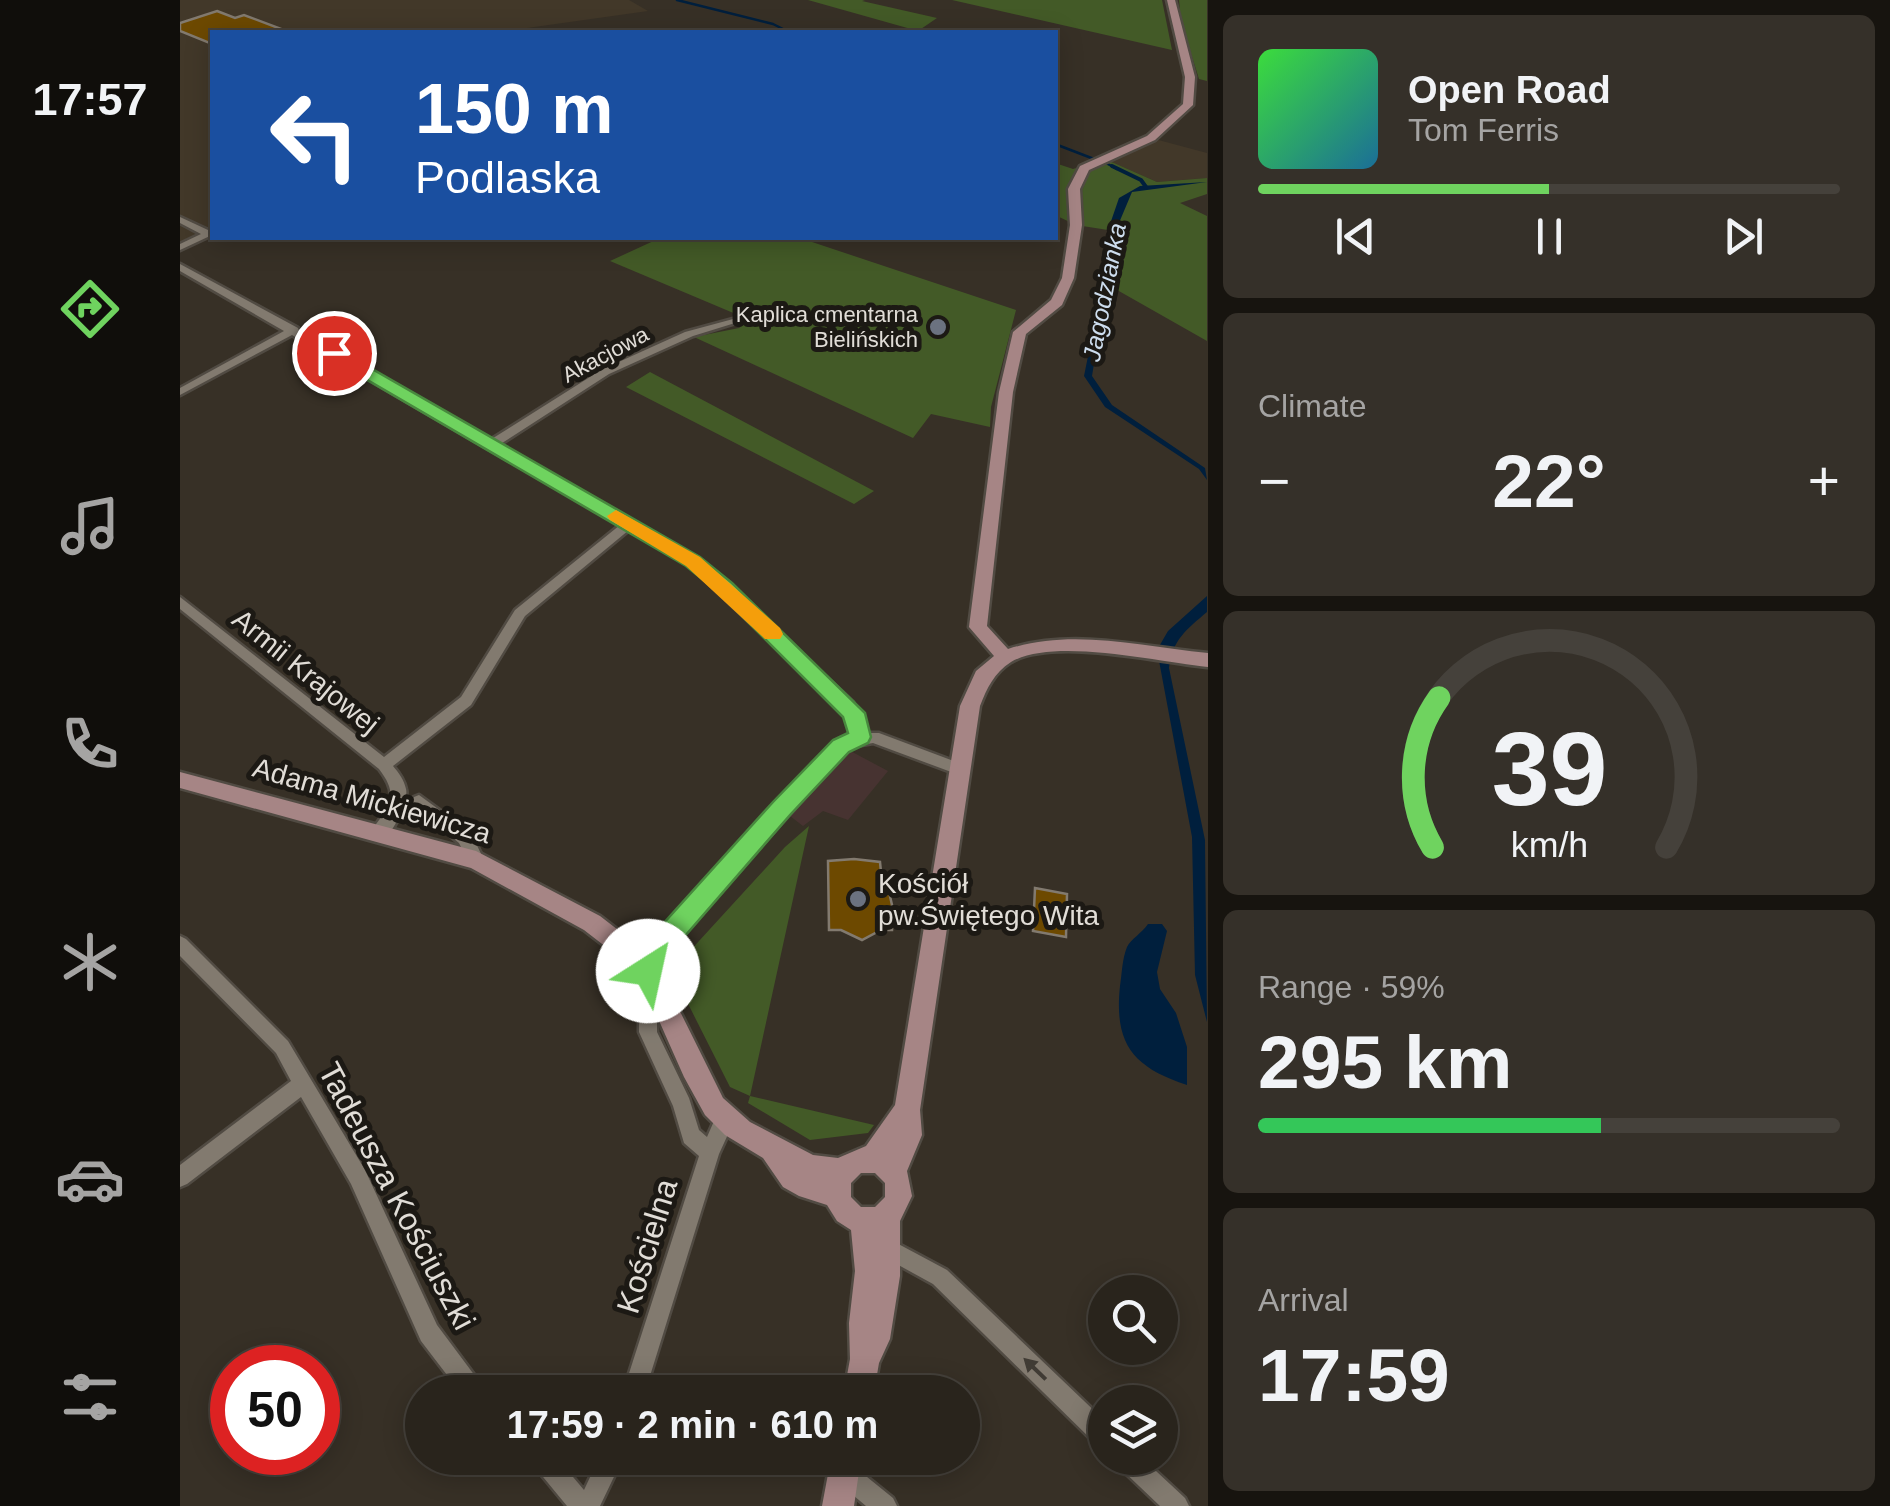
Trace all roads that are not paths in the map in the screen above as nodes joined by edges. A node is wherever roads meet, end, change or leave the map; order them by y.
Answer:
1 (1171, 0) edge
2 (180, 220) edge
3 (210, 233) edge
4 (180, 247) edge
5 (180, 267) edge
6 (744, 317) dead end
7 (294, 330) junction
8 (180, 392) edge
9 (492, 444) junction
10 (630, 524) junction
11 (180, 602) edge
12 (1003, 656) junction
13 (1199, 659) edge
14 (860, 737) junction
15 (384, 765) junction
16 (962, 770) junction
17 (180, 780) edge
18 (419, 801) dead end
19 (377, 834) junction
20 (476, 860) junction
21 (180, 944) edge
22 (646, 967) junction
23 (302, 1084) junction
24 (725, 1120) junction
25 (710, 1153) junction
26 (882, 1166) junction
27 (180, 1177) edge
28 (839, 1182) junction
29 (873, 1218) junction
30 (889, 1250) junction
31 (865, 1358) junction
32 (460, 1375) edge
33 (639, 1375) edge
34 (862, 1375) edge
35 (1088, 1421) edge
36 (557, 1475) edge
37 (602, 1475) edge
38 (843, 1475) edge
39 (855, 1475) edge
40 (1144, 1475) edge
41 (585, 1506) edge
42 (838, 1506) edge
43 (885, 1506) edge
44 (1177, 1506) edge

1 - 12 street
2 - 3 street
3 - 4 street
5 - 7 street
6 - 9 street, Akacjowa
7 - 8 street
7 - 9 street
9 - 10 street
10 - 14 street
10 - 15 street
11 - 15 street, Armii Krajowej
12 - 13 street
12 - 16 street
14 - 16 street
14 - 22 street
15 - 19 street, Armii Krajowej
16 - 26 street
17 - 19 street, Adama Mickiewicza
18 - 20 street
19 - 20 street, Adama Mickiewicza
20 - 22 street, Adama Mickiewicza
21 - 23 street, Tadeusza Kościuszki
22 - 24 street, Adama Mickiewicza
22 - 25 street
23 - 27 street
23 - 32 street, Tadeusza Kościuszki
24 - 25 street, Kościelna
24 - 28 street, Adama Mickiewicza
25 - 33 street, Kościelna
26 - 28 street
26 - 29 street
28 - 29 street
29 - 30 street
29 - 31 street
30 - 31 street
35 -> 30 street
31 - 34 street
36 - 41 street
37 - 41 street
38 - 42 street
39 - 43 street
40 - 44 street

